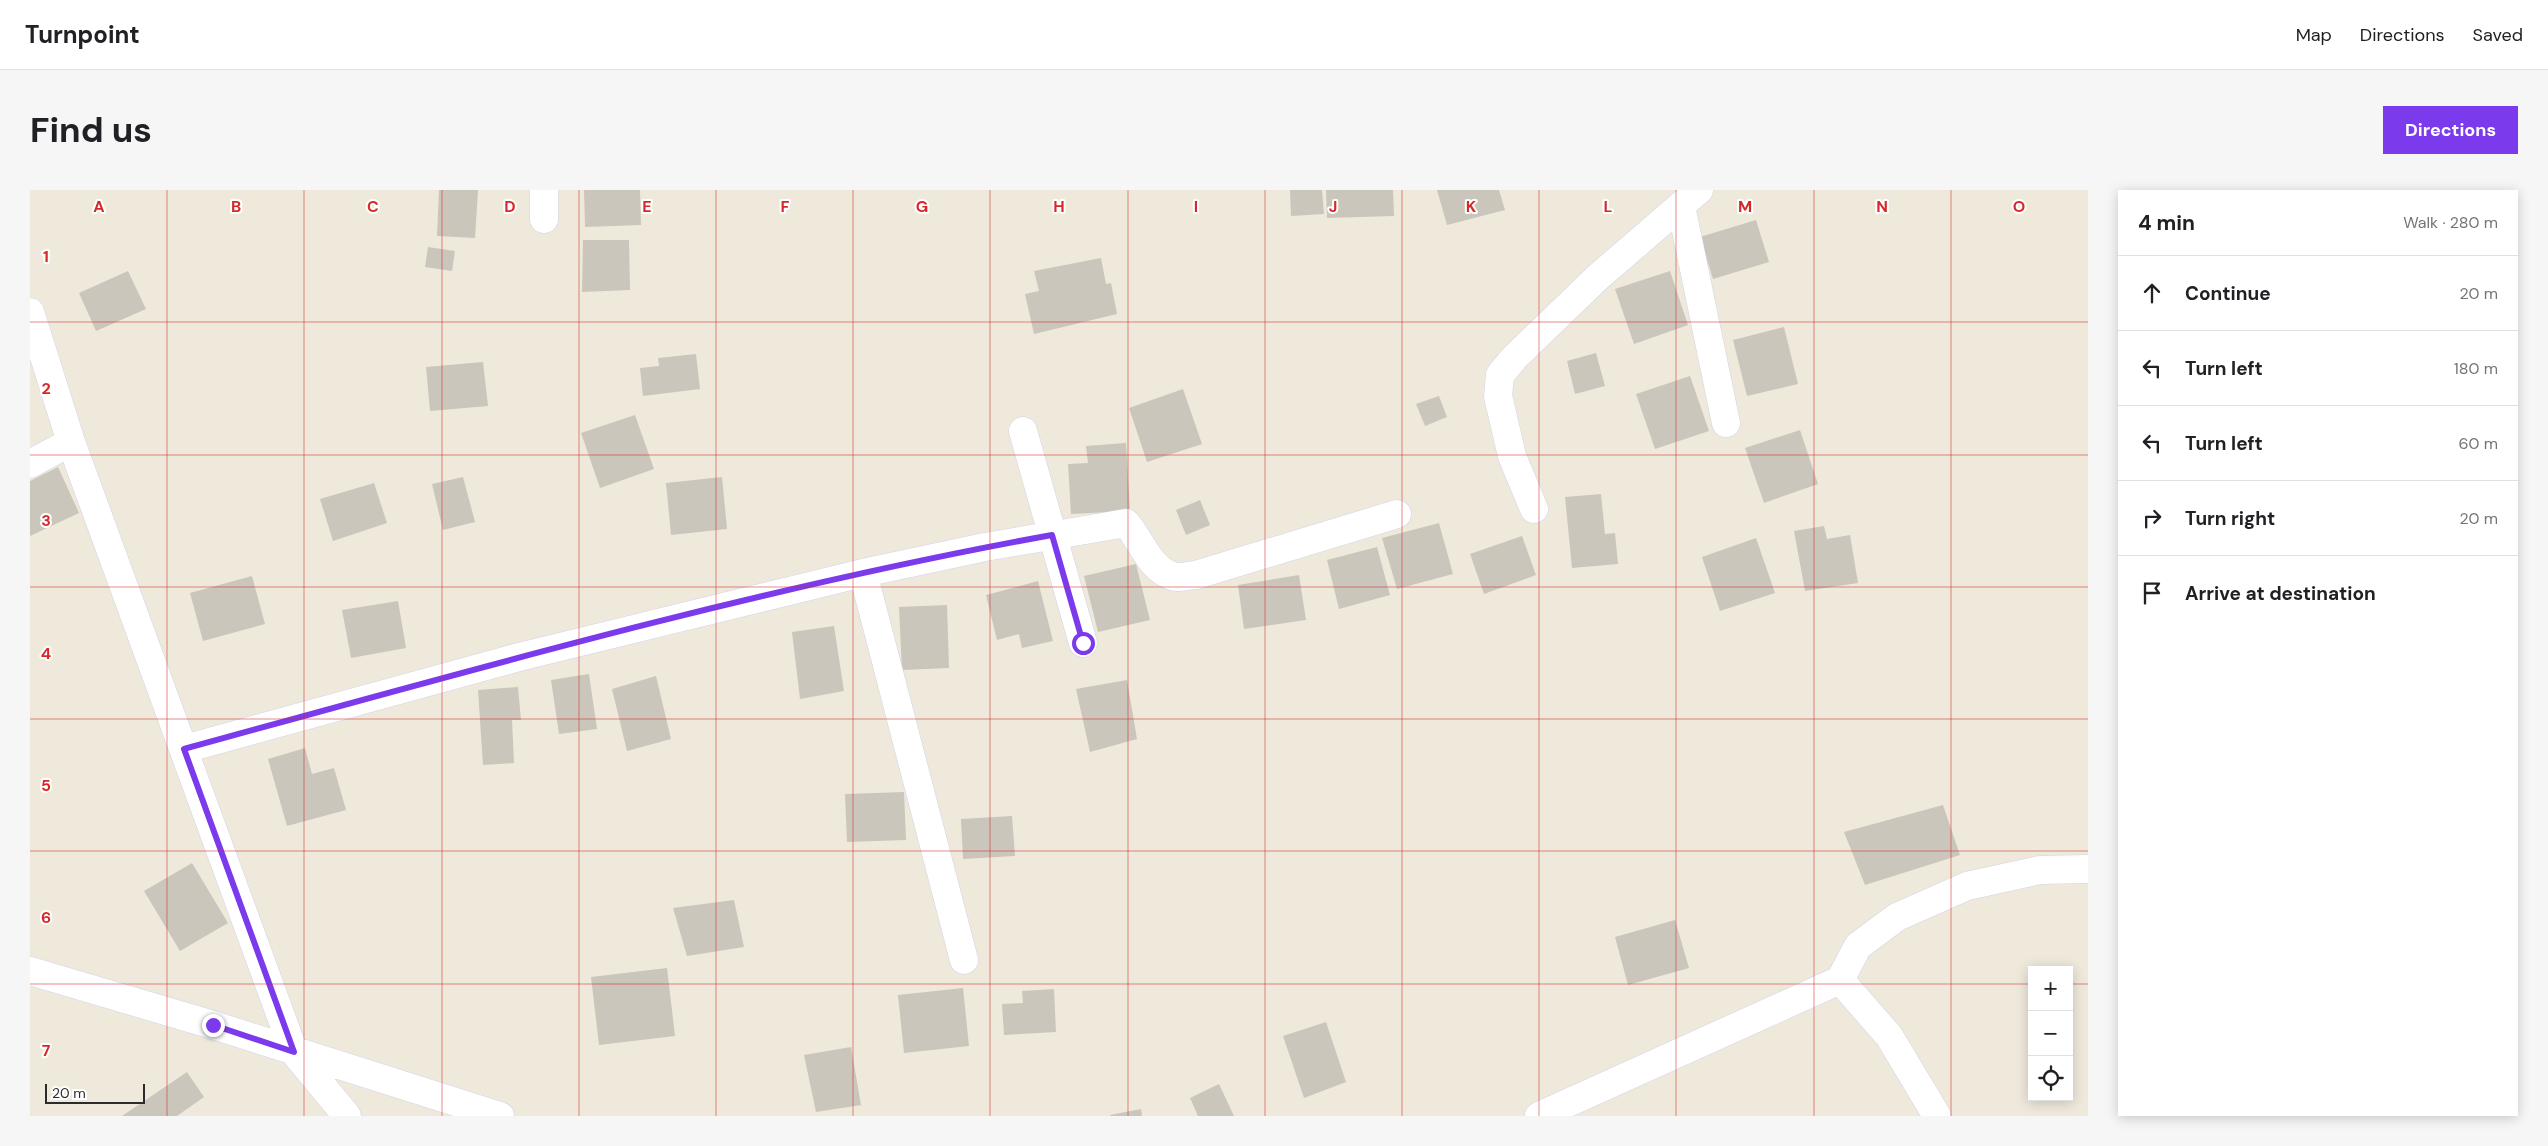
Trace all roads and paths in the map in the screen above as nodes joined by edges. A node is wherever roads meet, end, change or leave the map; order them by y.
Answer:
1 (544, 190) edge
2 (1690, 198) edge
3 (544, 219) dead end
4 (30, 312) edge
5 (1726, 423) dead end
6 (1022, 431) dead end
7 (71, 442) junction
8 (30, 464) edge
9 (1534, 509) dead end
10 (1398, 514) dead end
11 (1052, 535) junction
12 (863, 573) junction
13 (1083, 643) dead end
14 (184, 749) junction
15 (2088, 869) edge
16 (964, 960) dead end
17 (30, 971) edge
18 (1840, 980) junction
19 (294, 1052) junction
20 (347, 1116) edge
21 (500, 1116) edge
22 (1539, 1116) edge
23 (1937, 1116) edge

1 - 3 street
2 - 5 street
2 - 9 street
4 - 7 street
6 - 11 street
7 - 8 street
7 - 14 street
10 - 11 street
11 - 12 street
11 - 13 street
12 - 14 street
12 - 16 street
14 - 19 street
15 - 18 street
17 - 19 street
18 - 22 street
18 - 23 street
19 - 20 street
19 - 21 street

